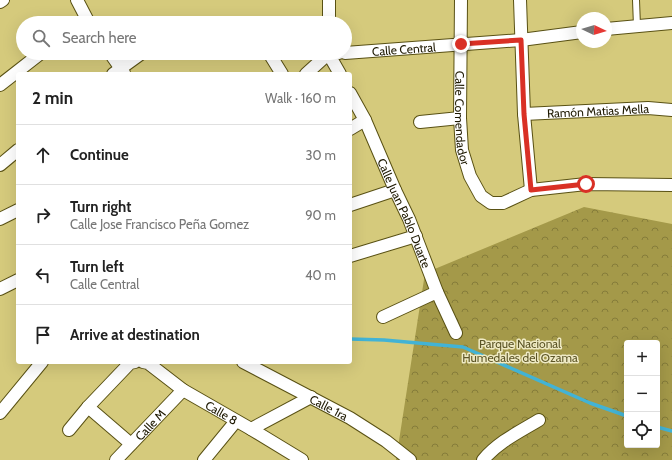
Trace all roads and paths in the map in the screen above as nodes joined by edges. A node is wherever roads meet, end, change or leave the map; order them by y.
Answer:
1 (3, 0) edge
2 (77, 0) edge
3 (329, 0) edge
4 (461, 0) edge
5 (520, 0) edge
6 (636, 0) edge
7 (0, 2) edge
8 (84, 16) edge
9 (329, 16) edge
10 (672, 23) edge
11 (636, 26) junction
12 (612, 28) edge
13 (576, 33) edge
14 (521, 40) junction
15 (461, 44) junction
16 (352, 52) edge
17 (32, 60) edge
18 (114, 60) edge
19 (134, 60) edge
20 (273, 60) edge
21 (323, 60) edge
22 (335, 60) edge
23 (17, 72) edge
24 (120, 72) edge
25 (281, 72) edge
26 (308, 72) edge
27 (339, 72) edge
28 (16, 73) edge
29 (0, 85) edge
30 (352, 97) edge
31 (672, 110) edge
32 (524, 114) junction
33 (460, 118) junction
34 (365, 120) junction
35 (420, 122) dead end
36 (352, 128) edge
37 (16, 152) edge
38 (0, 165) edge
39 (672, 185) edge
40 (395, 190) junction
41 (531, 190) junction
42 (352, 204) edge
43 (16, 211) edge
44 (0, 219) edge
45 (416, 236) junction
46 (352, 255) edge
47 (16, 281) edge
48 (0, 289) edge
49 (437, 292) junction
50 (383, 317) dead end
51 (456, 334) dead end
52 (40, 364) edge
53 (129, 364) edge
54 (149, 364) edge
55 (247, 364) edge
56 (183, 390) junction
57 (311, 397) junction
58 (88, 407) junction
59 (0, 413) edge
60 (539, 420) dead end
61 (236, 421) junction
62 (251, 429) junction
63 (69, 430) dead end
64 (131, 444) junction
65 (296, 458) edge
66 (116, 460) edge
67 (204, 460) edge
68 (410, 460) edge
69 (483, 460) edge

1 - 7 street
2 - 8 street
3 - 9 street
4 - 15 street, Calle Comendador
5 - 14 street
6 - 11 lane
10 - 11 street
11 - 12 street
13 - 14 street, Calle Central
14 - 15 street, Calle Central
14 - 32 street
15 - 16 street, Calle Central
15 - 33 street, Calle Comendador
17 - 23 street
18 - 24 street
19 - 24 street
20 - 25 street
21 - 26 street
22 - 27 street
28 - 29 street
30 - 34 street, Calle Juan Pablo Duarte
31 - 32 street, Ramón Matias Mella
32 - 41 street
33 - 35 street
33 - 41 street, Calle Comendador
34 - 36 street
34 - 40 street, Calle Juan Pablo Duarte
37 - 38 street
39 - 41 street
40 - 42 street
40 - 45 street, Calle Juan Pablo Duarte
43 - 44 street
45 - 46 street
45 - 49 street, Calle Juan Pablo Duarte
47 - 48 street
49 - 50 street
49 - 51 street, Calle Juan Pablo Duarte
52 - 59 street
53 - 58 street
54 - 56 street, Calle 8
55 - 57 street, Calle 1ra
56 - 61 street, Calle 8
56 - 64 street, Calle M
57 - 62 street
57 - 68 street, Calle 1ra
58 - 63 street
58 - 64 street
60 - 69 street
61 - 62 street, Calle 8
61 - 67 street
62 - 65 street, Calle 8
64 - 66 street, Calle M

